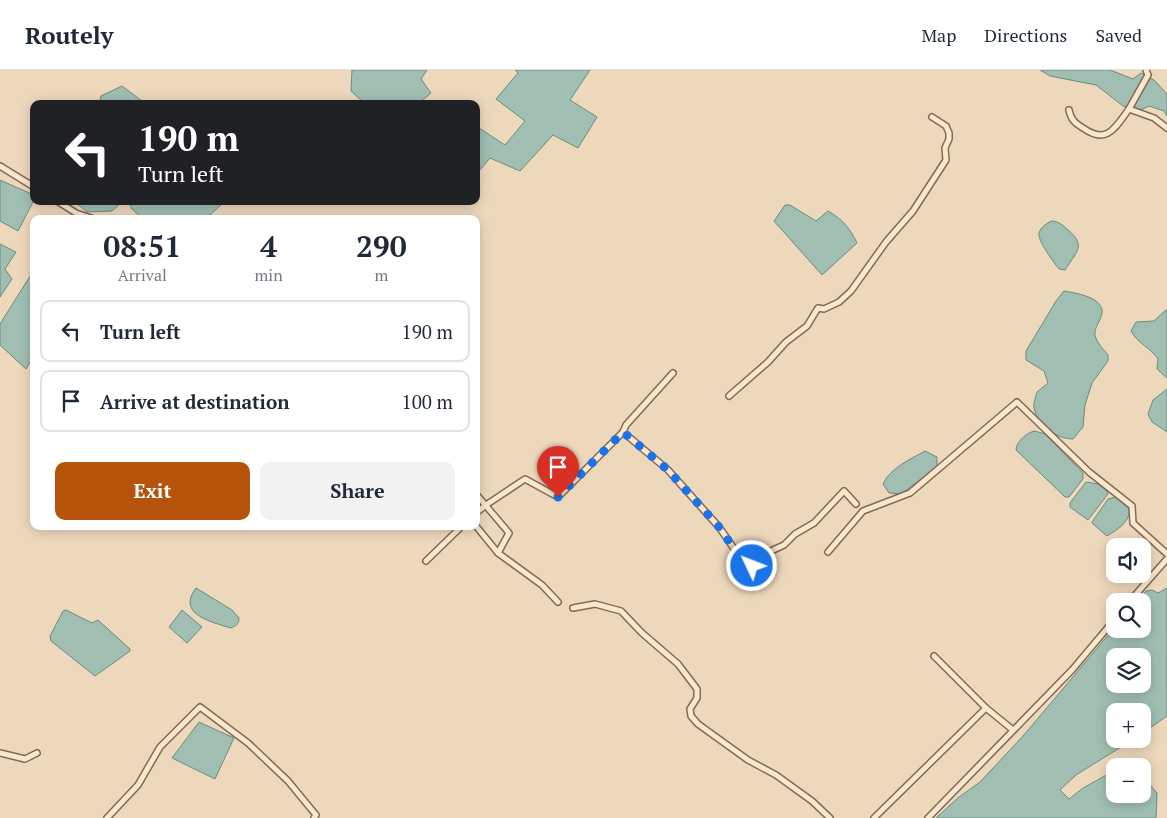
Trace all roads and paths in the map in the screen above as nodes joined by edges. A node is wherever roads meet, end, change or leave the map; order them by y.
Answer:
1 (1148, 72) edge
2 (1129, 109) junction
3 (1069, 110) dead end
4 (932, 117) dead end
5 (1167, 128) edge
6 (0, 166) edge
7 (30, 185) edge
8 (63, 205) edge
9 (82, 215) edge
10 (673, 373) dead end
11 (729, 396) dead end
12 (623, 432) junction
13 (480, 498) edge
14 (486, 504) junction
15 (856, 504) dead end
16 (480, 510) edge
17 (458, 530) edge
18 (479, 530) edge
19 (828, 552) dead end
20 (498, 553) junction
21 (1167, 554) edge
22 (1167, 559) edge
23 (426, 561) dead end
24 (1137, 593) edge
25 (558, 602) dead end
26 (573, 608) dead end
27 (1106, 629) edge
28 (934, 656) dead end
29 (986, 708) junction
30 (1013, 730) junction
31 (0, 753) edge
32 (37, 753) dead end
33 (106, 818) edge
34 (314, 818) edge
35 (830, 818) edge
36 (874, 818) edge
37 (928, 818) edge

1 - 2 street
2 - 3 street
2 - 5 street
4 - 11 street
6 - 7 street
8 - 9 street
10 - 12 street
12 - 14 street
12 - 15 street
13 - 14 street
14 - 16 street
14 - 20 street
17 - 23 street
18 - 20 street
19 - 21 street
20 - 25 street
22 - 24 street
26 - 35 street
27 - 30 street
28 - 29 street
29 - 30 street
29 - 36 street
30 - 37 street
31 - 32 street
33 - 34 street

